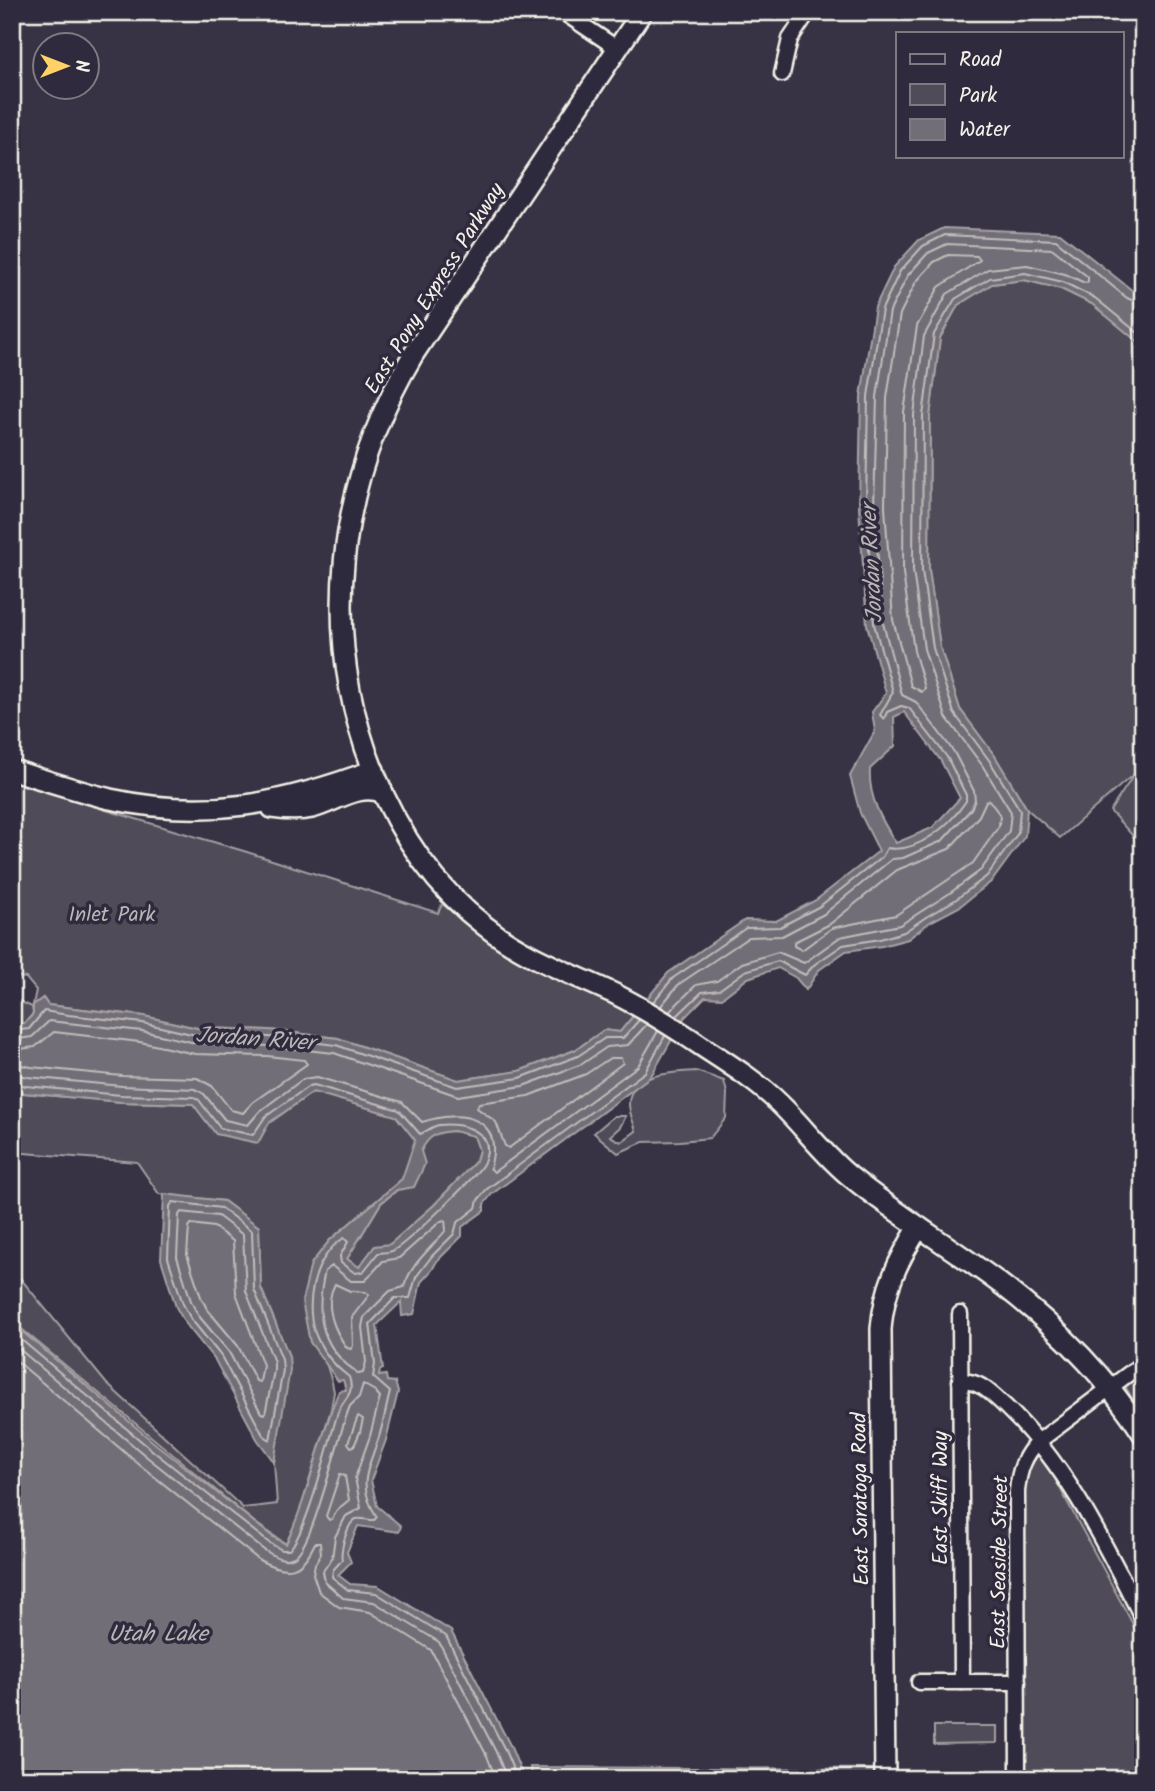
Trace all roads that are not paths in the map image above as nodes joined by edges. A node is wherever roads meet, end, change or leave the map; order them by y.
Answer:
1 (563, 12) edge
2 (642, 12) edge
3 (807, 12) edge
4 (618, 49) junction
5 (782, 74) dead end
6 (12, 770) edge
7 (373, 770) junction
8 (383, 793) junction
9 (250, 806) junction
10 (821, 1147) junction
11 (919, 1227) junction
12 (1002, 1285) junction
13 (960, 1314) dead end
14 (1143, 1363) edge
15 (960, 1381) junction
16 (1110, 1389) junction
17 (1143, 1434) edge
18 (1039, 1441) junction
19 (1143, 1619) edge
20 (919, 1682) dead end
21 (962, 1682) junction
22 (1018, 1682) junction
23 (885, 1779) edge
24 (1018, 1779) edge

1 - 4 street
2 - 4 main road, East Pony Express Parkway
3 - 5 street
4 - 7 main road, East Pony Express Parkway
6 - 9 main road
7 - 8 main road, East Pony Express Parkway
7 - 9 main road
8 - 9 main road
8 - 10 main road, East Pony Express Parkway
10 - 11 main road, East Pony Express Parkway
10 - 12 main road, East Pony Express Parkway
11 - 12 main road, East Pony Express Parkway
11 - 23 main road, East Saratoga Road
12 - 16 main road, East Pony Express Parkway
13 - 15 street, East Skiff Way
14 - 16 street, East Seaside Street
15 - 18 street
15 - 21 street, East Skiff Way
16 - 17 main road, East Pony Express Parkway
16 - 18 street, East Seaside Street
18 - 19 street
18 - 22 street, East Seaside Street
20 - 21 street
21 - 22 street
22 - 24 street, East Seaside Street

